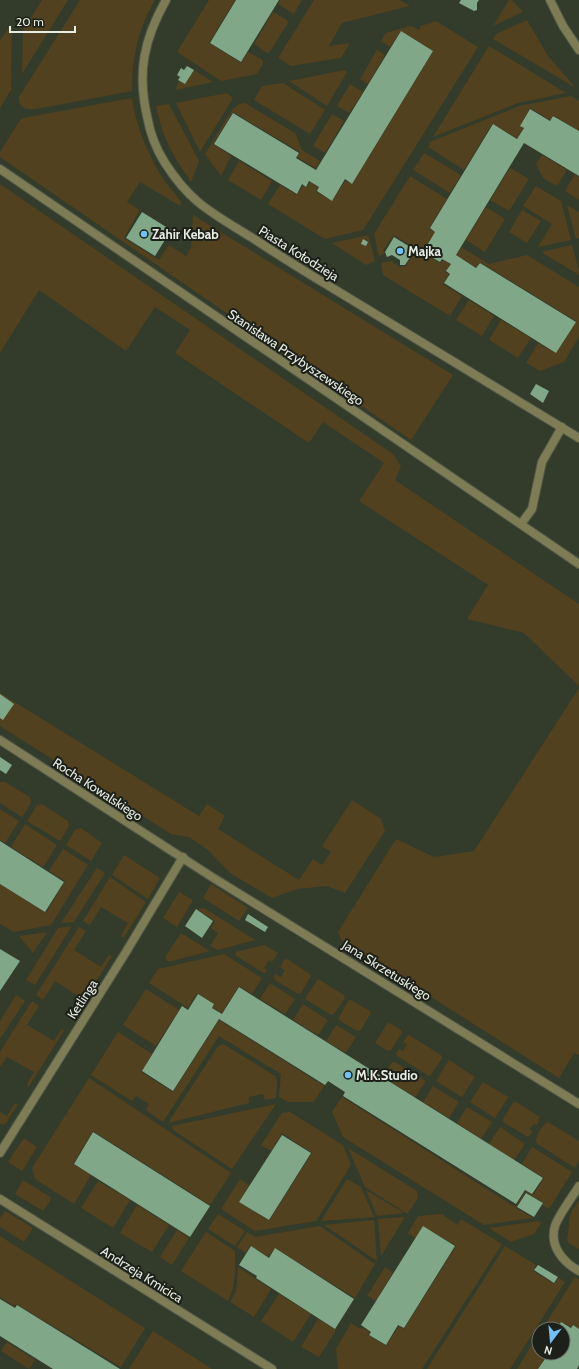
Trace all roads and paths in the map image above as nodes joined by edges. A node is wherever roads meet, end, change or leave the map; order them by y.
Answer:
1 (166, 0) edge
2 (550, 0) edge
3 (579, 50) edge
4 (0, 169) edge
5 (562, 427) junction
6 (579, 438) edge
7 (521, 524) junction
8 (579, 564) edge
9 (0, 740) edge
10 (183, 858) junction
11 (579, 1104) edge
12 (2, 1144) edge
13 (0, 1153) edge
14 (579, 1186) edge
15 (0, 1199) edge
16 (579, 1271) edge
17 (272, 1369) edge

1 - 5 street, Piasta Kołodzieja
2 - 3 street
4 - 7 street, Stanisława Przybyszewskiego
5 - 6 street, Piasta Kołodzieja
5 - 7 street
7 - 8 street, Stanisława Przybyszewskiego
9 - 10 street, Rocha Kowalskiego
10 - 11 street, Jana Skrzetuskiego
10 - 12 street, Ketlinga
12 - 13 street, Ketlinga
14 - 16 street
15 - 17 street, Andrzeja Kmicica

